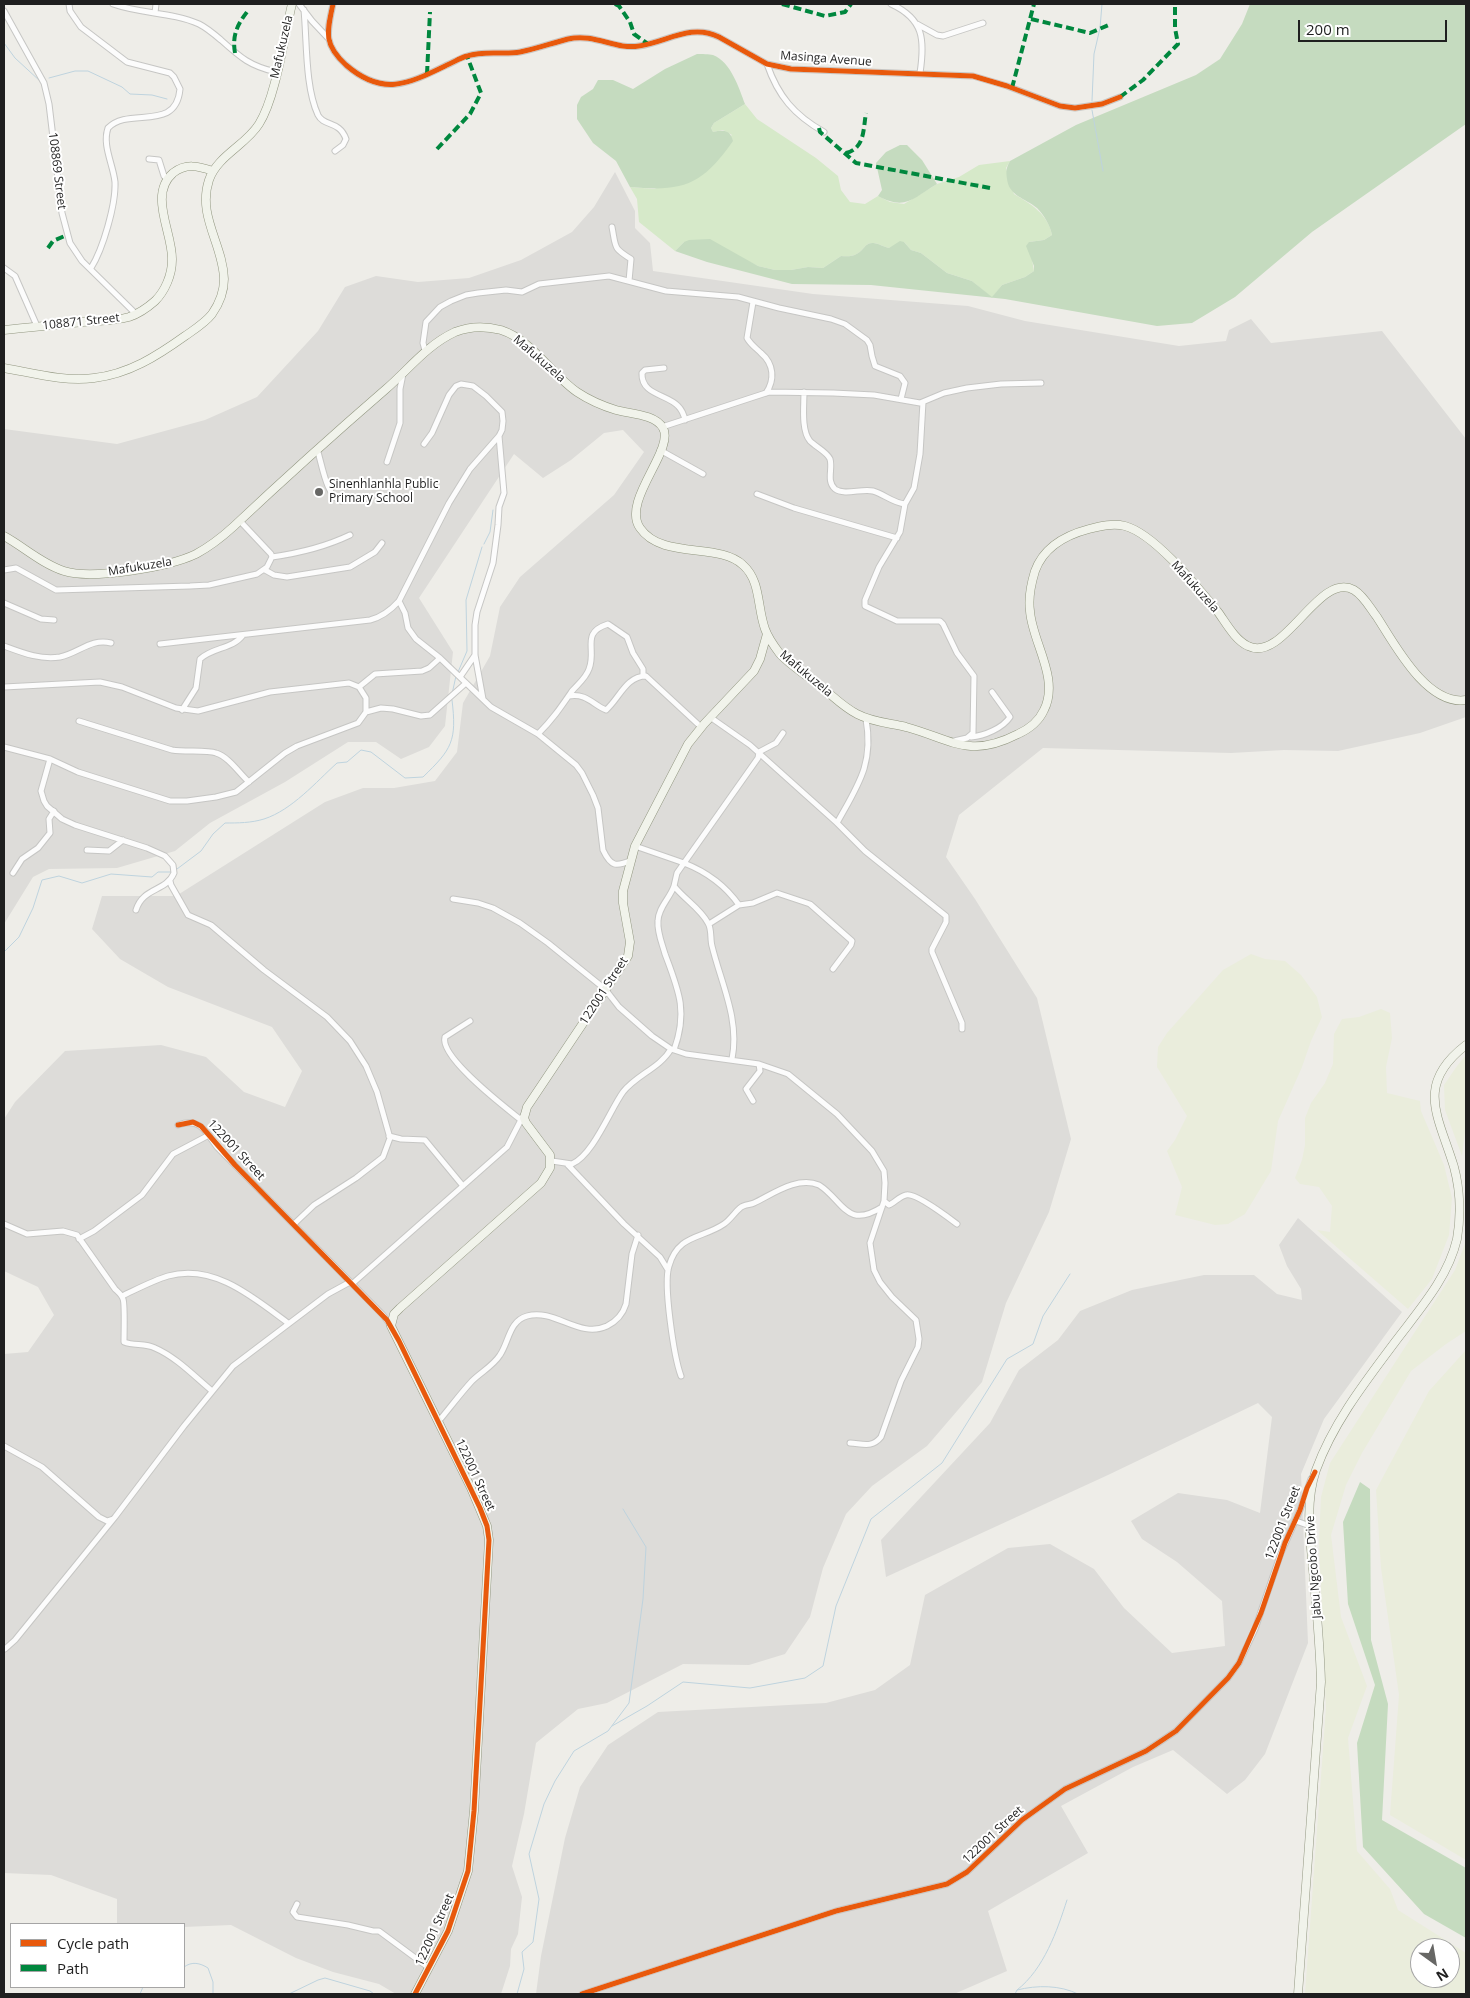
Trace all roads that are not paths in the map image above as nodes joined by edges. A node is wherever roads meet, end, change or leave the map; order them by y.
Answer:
1 (69, 4) edge
2 (113, 4) edge
3 (156, 4) edge
4 (292, 4) edge
5 (300, 4) edge
6 (333, 4) edge
7 (891, 4) edge
8 (304, 10) junction
9 (4, 11) edge
10 (155, 13) junction
11 (916, 23) junction
12 (983, 23) dead end
13 (328, 38) junction
14 (766, 64) junction
15 (276, 72) junction
16 (920, 73) junction
17 (1120, 97) dead end
18 (824, 132) dead end
19 (335, 150) dead end
20 (149, 159) dead end
21 (212, 171) junction
22 (168, 180) junction
23 (612, 227) dead end
24 (4, 268) edge
25 (91, 268) junction
26 (629, 281) junction
27 (753, 302) junction
28 (136, 314) junction
29 (37, 326) junction
30 (4, 330) edge
31 (425, 350) junction
32 (4, 368) edge
33 (664, 368) dead end
34 (404, 371) junction
35 (1041, 383) dead end
36 (804, 392) junction
37 (766, 393) junction
38 (901, 399) junction
39 (923, 402) junction
40 (685, 420) junction
41 (662, 427) junction
42 (499, 436) junction
43 (424, 444) dead end
44 (317, 449) junction
45 (660, 450) junction
46 (387, 462) dead end
47 (703, 474) dead end
48 (757, 494) dead end
49 (341, 501) dead end
50 (905, 504) junction
51 (240, 521) junction
52 (350, 535) dead end
53 (4, 536) edge
54 (897, 538) junction
55 (382, 543) dead end
56 (272, 557) junction
57 (4, 570) edge
58 (265, 570) junction
59 (399, 601) junction
60 (4, 603) edge
61 (54, 620) dead end
62 (767, 634) junction
63 (244, 635) junction
64 (112, 643) dead end
65 (160, 644) dead end
66 (4, 646) edge
67 (475, 655) junction
68 (440, 658) junction
69 (643, 676) junction
70 (460, 677) junction
71 (466, 683) junction
72 (4, 687) edge
73 (359, 687) junction
74 (992, 692) dead end
75 (569, 696) junction
76 (483, 700) junction
77 (1466, 700) edge
78 (182, 710) junction
79 (366, 712) junction
80 (710, 717) junction
81 (866, 718) junction
82 (79, 721) dead end
83 (701, 727) junction
84 (783, 733) dead end
85 (538, 734) junction
86 (971, 736) junction
87 (949, 742) junction
88 (4, 747) edge
89 (759, 752) junction
90 (50, 760) junction
91 (248, 782) junction
92 (54, 812) junction
93 (837, 823) junction
94 (124, 840) junction
95 (635, 846) junction
96 (87, 850) dead end
97 (632, 859) junction
98 (684, 862) junction
99 (13, 873) dead end
100 (170, 881) junction
101 (674, 886) junction
102 (453, 899) dead end
103 (739, 905) junction
104 (136, 910) dead end
105 (709, 924) junction
106 (833, 969) dead end
107 (605, 989) junction
108 (470, 1021) dead end
109 (962, 1029) dead end
110 (1466, 1046) edge
111 (672, 1050) junction
112 (732, 1059) junction
113 (759, 1064) junction
114 (753, 1102) dead end
115 (523, 1116) junction
116 (178, 1125) dead end
117 (208, 1135) junction
118 (390, 1136) junction
119 (552, 1161) junction
120 (567, 1164) junction
121 (463, 1186) junction
122 (883, 1204) junction
123 (4, 1224) edge
124 (294, 1224) junction
125 (957, 1224) dead end
126 (638, 1235) junction
127 (79, 1239) junction
128 (668, 1270) junction
129 (350, 1283) junction
130 (122, 1296) junction
131 (288, 1323) junction
132 (391, 1326) junction
133 (681, 1376) dead end
134 (212, 1391) junction
135 (438, 1422) junction
136 (850, 1443) dead end
137 (4, 1446) edge
138 (1315, 1472) junction
139 (115, 1517) junction
140 (1296, 1521) junction
141 (1310, 1526) junction
142 (5, 1649) edge
143 (298, 1904) dead end
144 (429, 1968) junction
145 (415, 1994) edge
146 (582, 1994) edge
147 (1298, 1994) edge

1 - 25 street
2 - 10 street
3 - 10 street
4 - 15 main road, Mafukuzela
5 - 8 street, Masinga Avenue
6 - 13 street
7 - 11 street
8 - 13 street, Masinga Avenue
8 - 19 street
9 - 25 street, 108869 Street
10 - 15 street
11 - 12 street
11 - 16 street
13 - 14 street, Masinga Avenue
14 - 16 street, Masinga Avenue
14 - 18 street
15 - 21 main road, Mafukuzela
16 - 17 street, Masinga Avenue
20 - 22 street
21 - 22 main road
21 - 32 main road
22 - 28 main road, 108871 Street
23 - 26 street
24 - 29 street
25 - 28 street, 108869 Street
26 - 27 street
26 - 31 street
27 - 37 street
27 - 38 street
28 - 29 main road, 108871 Street
29 - 30 main road, 108871 Street
31 - 34 main road, Mafukuzela
31 - 41 main road, Mafukuzela
33 - 40 street
34 - 44 main road, Mafukuzela
34 - 46 street
35 - 39 street
36 - 37 street
36 - 38 street
36 - 50 street
37 - 40 street
38 - 39 street
39 - 50 street
40 - 41 street
41 - 45 main road, Mafukuzela
42 - 43 street
42 - 59 street
42 - 67 street
44 - 49 street
44 - 51 main road, Mafukuzela
45 - 47 street
45 - 62 main road, Mafukuzela
48 - 54 street
50 - 54 street
51 - 53 main road, Mafukuzela
51 - 56 street
52 - 56 street
54 - 86 street
55 - 58 street
56 - 58 street
57 - 58 street
59 - 63 street
59 - 68 street
60 - 61 street
62 - 80 main road, 122001 Street
62 - 81 main road, Mafukuzela
63 - 65 street
63 - 78 street
64 - 66 street
67 - 70 street
67 - 76 street
68 - 70 street
68 - 73 street
69 - 75 street
69 - 75 street
69 - 83 street
70 - 71 street
71 - 76 street
71 - 79 street
72 - 78 street
73 - 78 street
73 - 79 street
74 - 86 street
75 - 85 street
76 - 85 street
77 - 87 main road, Mafukuzela
79 - 91 street
80 - 83 main road, 122001 Street
80 - 89 street
81 - 87 main road, Mafukuzela
81 - 93 street
82 - 91 street
83 - 95 main road, 122001 Street
84 - 89 street
85 - 97 street
86 - 87 street
88 - 90 street
89 - 93 street
89 - 98 street
90 - 91 street
90 - 92 street
92 - 94 street
92 - 99 street
93 - 109 street
94 - 96 street
94 - 100 street
95 - 97 main road, 122001 Street
95 - 98 street
97 - 107 main road, 122001 Street
98 - 101 street
98 - 103 street
100 - 104 street
100 - 118 street
101 - 105 street
101 - 111 street
102 - 107 street
103 - 105 street
103 - 106 street
105 - 112 street
107 - 111 street
107 - 115 main road, 122001 Street
108 - 115 street
110 - 138 main road, Jabu Ngcobo Drive
111 - 112 street
111 - 120 street
112 - 113 street
113 - 114 street
113 - 122 street
115 - 119 main road
115 - 121 street
116 - 117 street, 122001 Street
117 - 124 street, 122001 Street
117 - 127 street
118 - 121 street
118 - 124 street
119 - 120 street
119 - 132 main road
120 - 126 street
121 - 129 street
122 - 125 street
122 - 128 street
122 - 136 street
123 - 127 street
124 - 129 street, 122001 Street
126 - 128 street
126 - 135 street
127 - 130 street
128 - 133 street
129 - 131 street
129 - 132 street, 122001 Street
130 - 131 street
130 - 134 street
131 - 134 street
132 - 135 main road, 122001 Street
134 - 139 street
135 - 144 main road, 122001 Street
137 - 139 street
138 - 140 street, 122001 Street
138 - 141 main road, Jabu Ngcobo Drive
139 - 142 street
140 - 141 street
140 - 146 street, 122001 Street
141 - 147 main road, Jabu Ngcobo Drive
143 - 144 street
144 - 145 main road, 122001 Street

